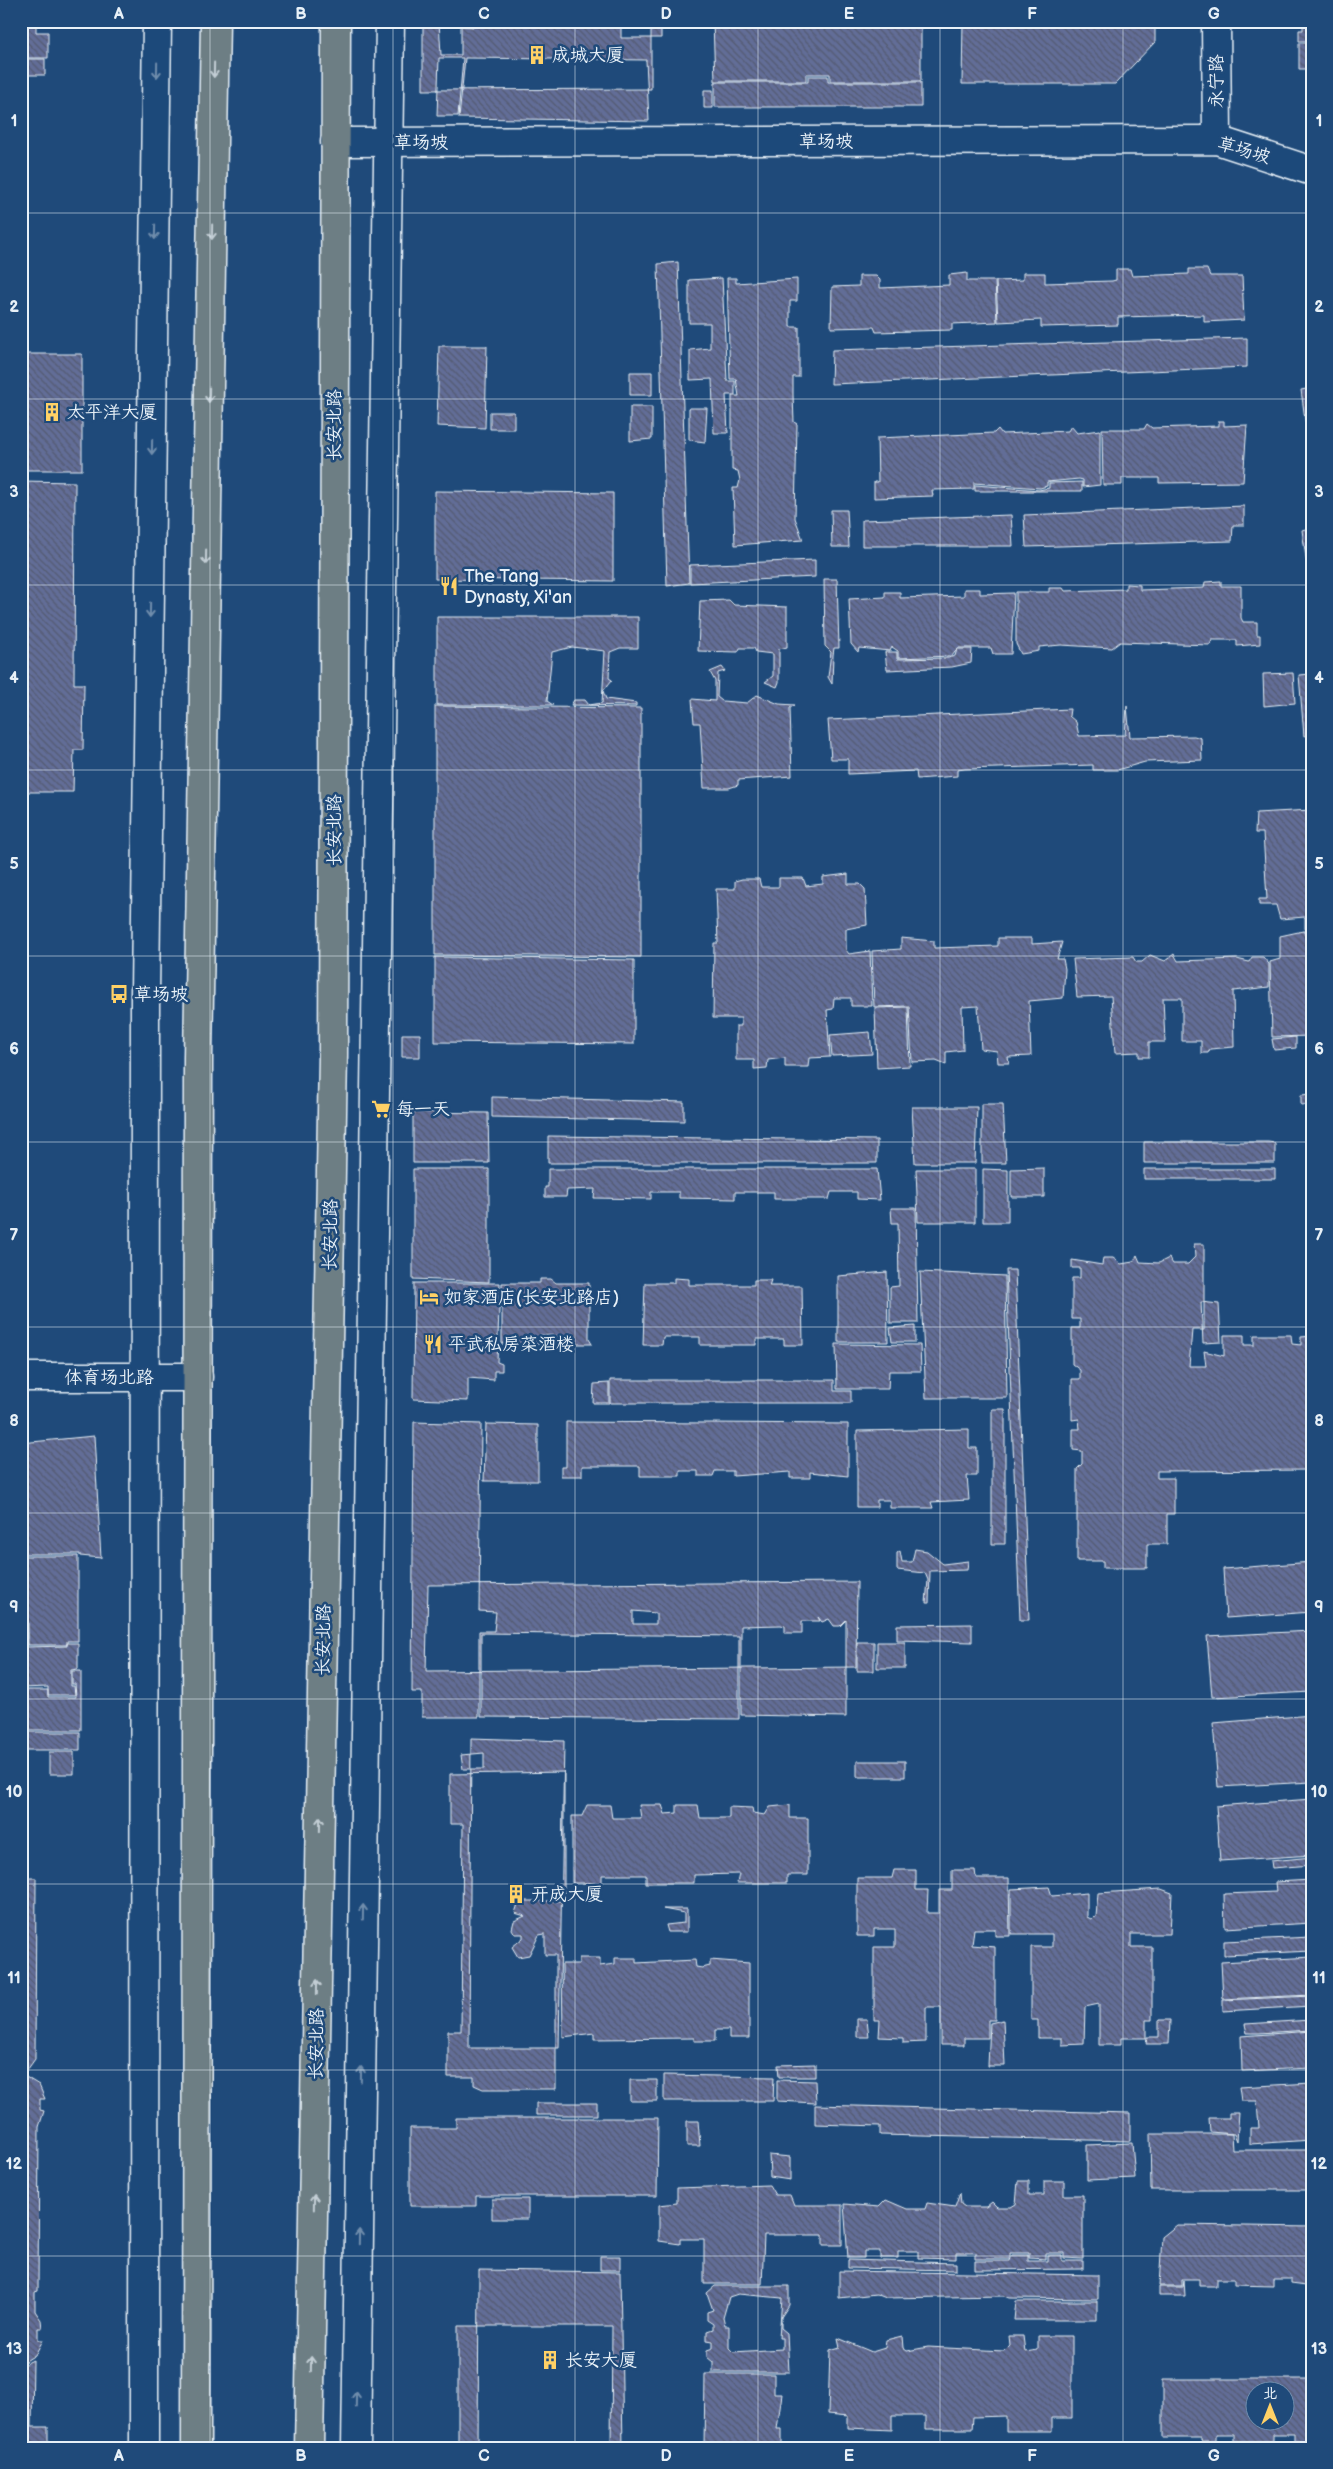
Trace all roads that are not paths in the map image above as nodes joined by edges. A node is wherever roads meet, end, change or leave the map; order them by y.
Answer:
1 (157, 21) edge
2 (215, 21) edge
3 (336, 21) edge
4 (390, 21) edge
5 (1216, 21) edge
6 (1217, 140) junction
7 (335, 142) junction
8 (389, 142) junction
9 (1312, 170) edge
10 (21, 1377) edge
11 (198, 1377) junction
12 (144, 1378) junction
13 (144, 2448) edge
14 (196, 2448) edge
15 (309, 2448) edge
16 (356, 2448) edge

1 -> 12 street
2 -> 11 main road
3 - 7 main road, 长安北路
4 - 8 street
5 - 6 street, 永宁路
6 - 8 street, 草场坡
6 - 9 street, 草场坡
7 - 8 street, 草场坡
15 -> 7 main road, 长安北路
16 -> 8 street
10 - 12 street, 体育场北路
11 - 12 street, 体育场北路
11 - 14 main road
12 - 13 street

